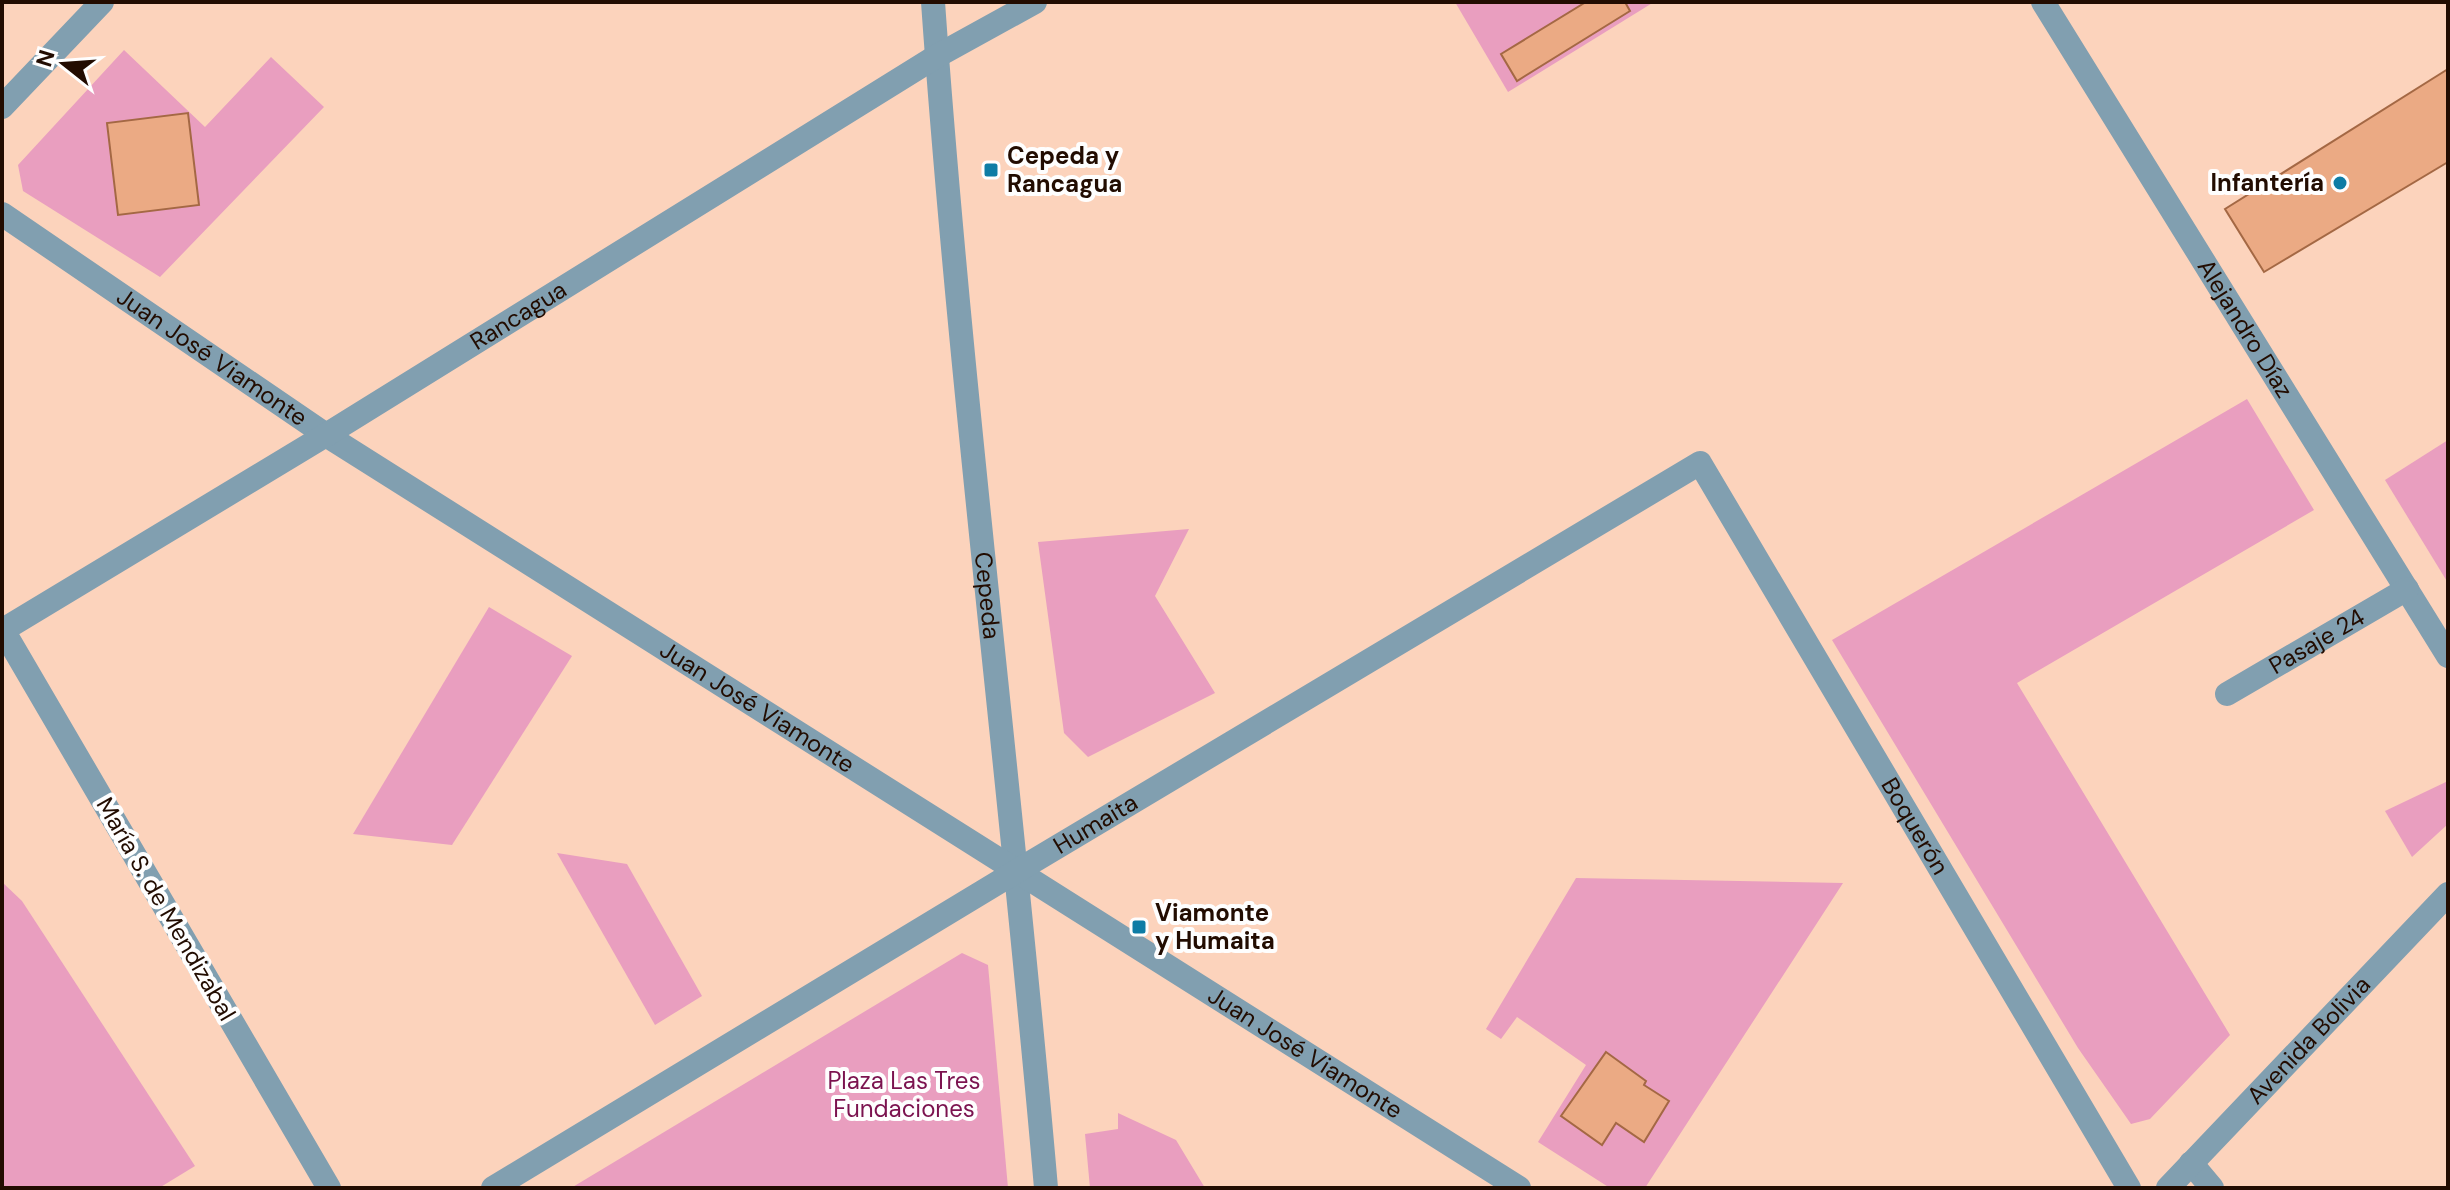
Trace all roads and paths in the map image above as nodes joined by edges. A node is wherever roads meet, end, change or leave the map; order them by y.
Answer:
1 (102, 2) edge
2 (933, 2) edge
3 (1035, 2) edge
4 (2043, 2) edge
5 (937, 56) junction
6 (2, 107) edge
7 (2, 214) edge
8 (326, 435) junction
9 (1700, 463) joint
10 (2407, 589) junction
11 (3, 630) edge
12 (2448, 656) edge
13 (2227, 694) dead end
14 (1017, 871) junction
15 (2448, 894) edge
16 (2191, 1163) junction
17 (329, 1188) edge
18 (493, 1188) edge
19 (1046, 1188) edge
20 (1519, 1188) edge
21 (2129, 1188) edge
22 (2168, 1188) edge
23 (2212, 1188) edge

1 - 6 street
2 - 5 street, Cepeda
3 - 5 street, Rancagua
4 - 10 street, Alejandro Díaz
5 - 8 street, Rancagua
5 - 14 street, Cepeda
7 - 8 street, Juan José Viamonte
8 - 11 street, Rancagua
8 - 14 street, Juan José Viamonte
9 - 14 street, Humaita
9 - 21 street, Boquerón
10 - 12 street, Alejandro Díaz
10 - 13 street, Pasaje 24
11 - 17 street, María S. de Mendizabal
14 - 18 street, Humaita
14 - 19 street, Cepeda
14 - 20 street, Juan José Viamonte
15 - 16 street, Avenida Bolivia
16 - 22 street, Avenida Bolivia
16 - 23 street

